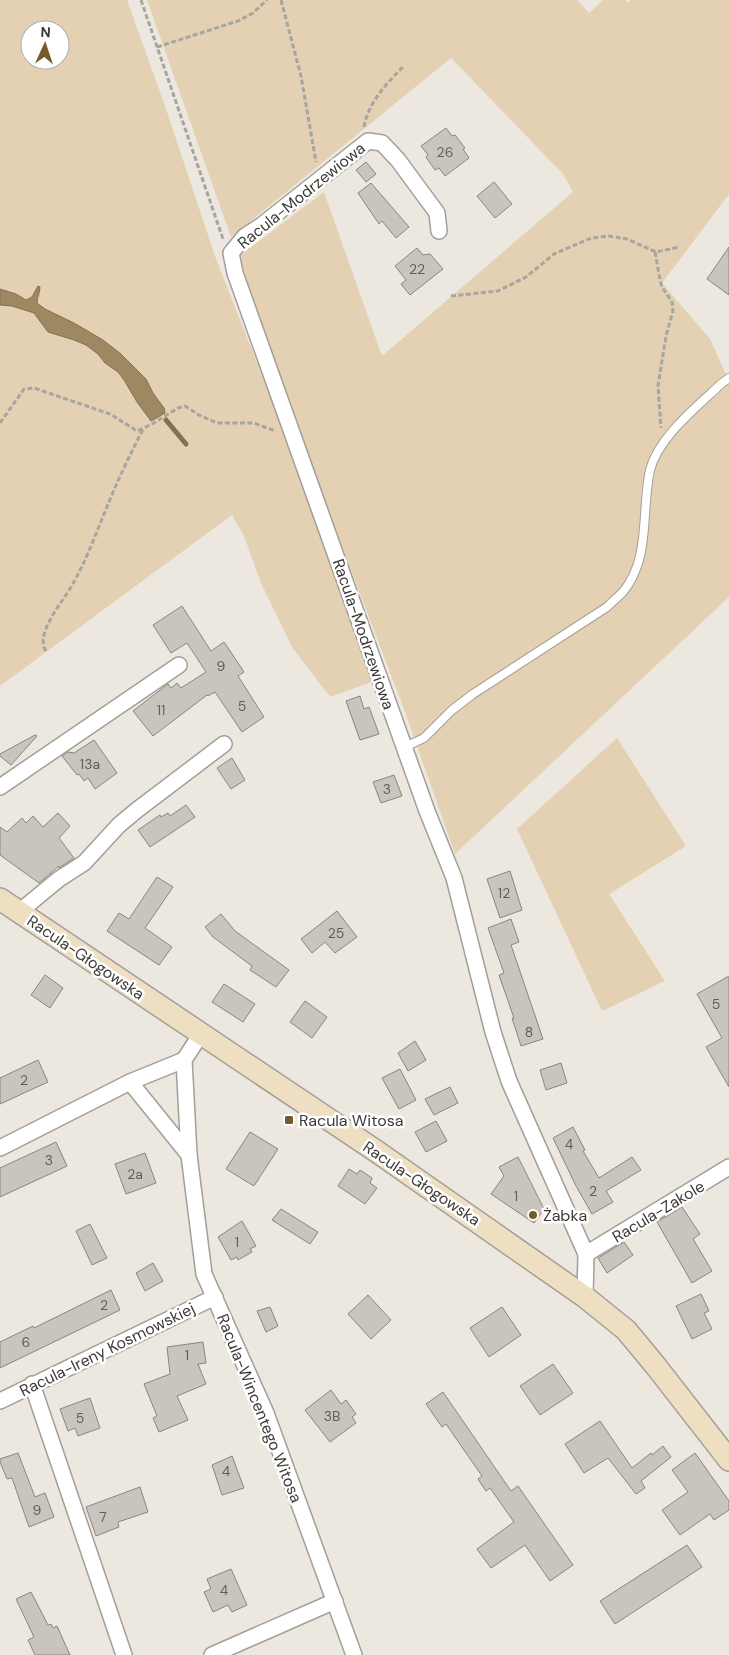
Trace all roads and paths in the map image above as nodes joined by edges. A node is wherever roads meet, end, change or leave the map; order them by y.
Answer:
1 (140, 0) edge
2 (267, 0) edge
3 (281, 0) edge
4 (157, 47) junction
5 (403, 68) dead end
6 (360, 147) junction
7 (320, 180) junction
8 (439, 231) dead end
9 (680, 247) dead end
10 (654, 251) junction
11 (231, 253) junction
12 (451, 296) dead end
13 (729, 378) edge
14 (0, 423) edge
15 (143, 428) junction
16 (671, 434) junction
17 (295, 440) junction
18 (46, 651) dead end
19 (179, 665) dead end
20 (224, 744) dead end
21 (405, 747) junction
22 (0, 787) edge
23 (0, 899) edge
24 (19, 912) junction
25 (201, 1034) junction
26 (184, 1060) junction
27 (130, 1082) junction
28 (0, 1148) edge
29 (189, 1155) junction
30 (729, 1167) edge
31 (586, 1254) junction
32 (215, 1297) junction
33 (585, 1297) junction
34 (32, 1384) junction
35 (0, 1401) edge
36 (728, 1457) edge
37 (336, 1601) junction
38 (124, 1655) edge
39 (212, 1655) edge
40 (354, 1655) edge

1 - 4 path
2 - 4 path
3 - 7 path
4 - 11 path
5 - 6 path
6 - 7 street, Racula-Modrzewiowa
6 - 8 street, Racula-Modrzewiowa
7 - 11 street, Racula-Modrzewiowa
9 - 10 path
10 - 12 path
10 - 16 path
11 - 17 street, Racula-Modrzewiowa
13 - 16 lane
14 - 15 path
15 - 17 path
15 - 18 path
16 - 21 lane
17 - 21 street, Racula-Modrzewiowa
19 - 22 street
20 - 24 street
21 - 31 street, Racula-Modrzewiowa
23 - 24 street, Racula-Głogowska
24 - 25 street, Racula-Głogowska
25 - 26 street
25 - 33 street, Racula-Głogowska
26 - 27 street
26 - 29 street, Racula-Wincentego Witosa
27 - 28 street
27 - 29 street
29 - 32 street, Racula-Wincentego Witosa
30 - 31 street, Racula-Zakole
31 - 33 street, Racula-Modrzewiowa
32 - 34 street, Racula-Ireny Kosmowskiej
32 - 37 street, Racula-Wincentego Witosa
33 - 36 street, Racula-Głogowska
34 - 35 street, Racula-Ireny Kosmowskiej
34 - 38 street
37 - 39 street
37 - 40 street, Racula-Wincentego Witosa

